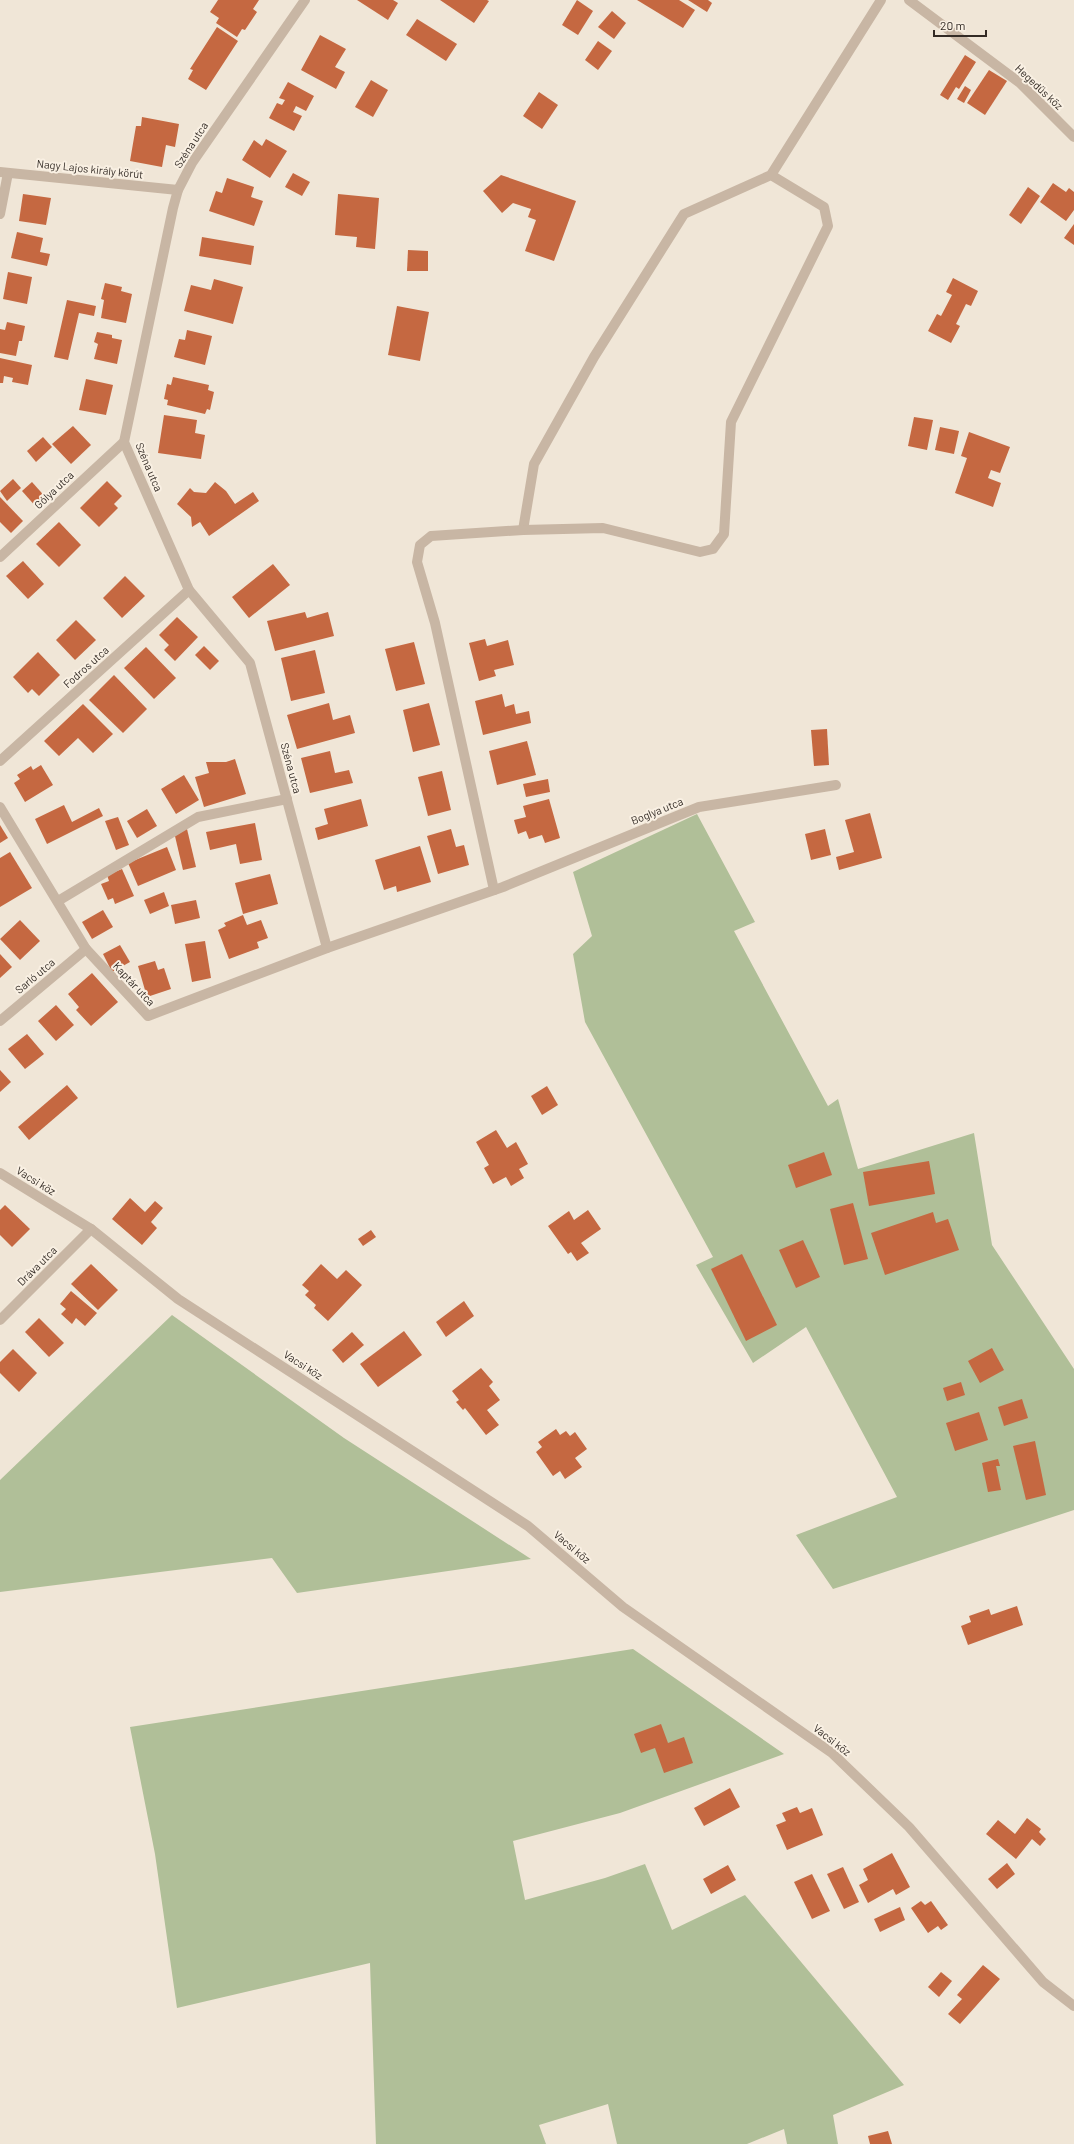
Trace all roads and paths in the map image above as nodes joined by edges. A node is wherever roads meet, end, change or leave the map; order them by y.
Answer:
1 (305, 0) edge
2 (881, 0) edge
3 (909, 0) edge
4 (1074, 137) edge
5 (4, 173) edge
6 (771, 175) junction
7 (178, 190) junction
8 (0, 214) edge
9 (124, 442) junction
10 (523, 530) junction
11 (0, 557) edge
12 (189, 590) junction
13 (0, 761) edge
14 (836, 785) dead end
15 (286, 798) junction
16 (0, 807) edge
17 (494, 890) junction
18 (58, 901) junction
19 (327, 948) junction
20 (86, 949) junction
21 (0, 1021) edge
22 (0, 1173) edge
23 (91, 1229) junction
24 (0, 1320) edge
25 (1074, 2006) edge

1 - 7 street, Széna utca
2 - 6 street
3 - 4 street, Hegedűs köz
5 - 7 street, Nagy Lajos király körút
5 - 8 street
6 - 10 street
6 - 10 street
7 - 9 street, Széna utca
9 - 11 street, Gólya utca
9 - 12 street, Széna utca
10 - 17 street
12 - 13 street, Fodros utca
12 - 15 street, Széna utca
14 - 17 street, Boglya utca
15 - 18 street
15 - 19 street, Széna utca
16 - 18 street, Kaptár utca
17 - 19 street, Boglya utca
18 - 20 street, Kaptár utca
19 - 20 street, Kaptár utca
20 - 21 street, Sarló utca
22 - 23 street, Vacsi köz
23 - 24 street, Dráva utca
23 - 25 street, Vacsi köz

